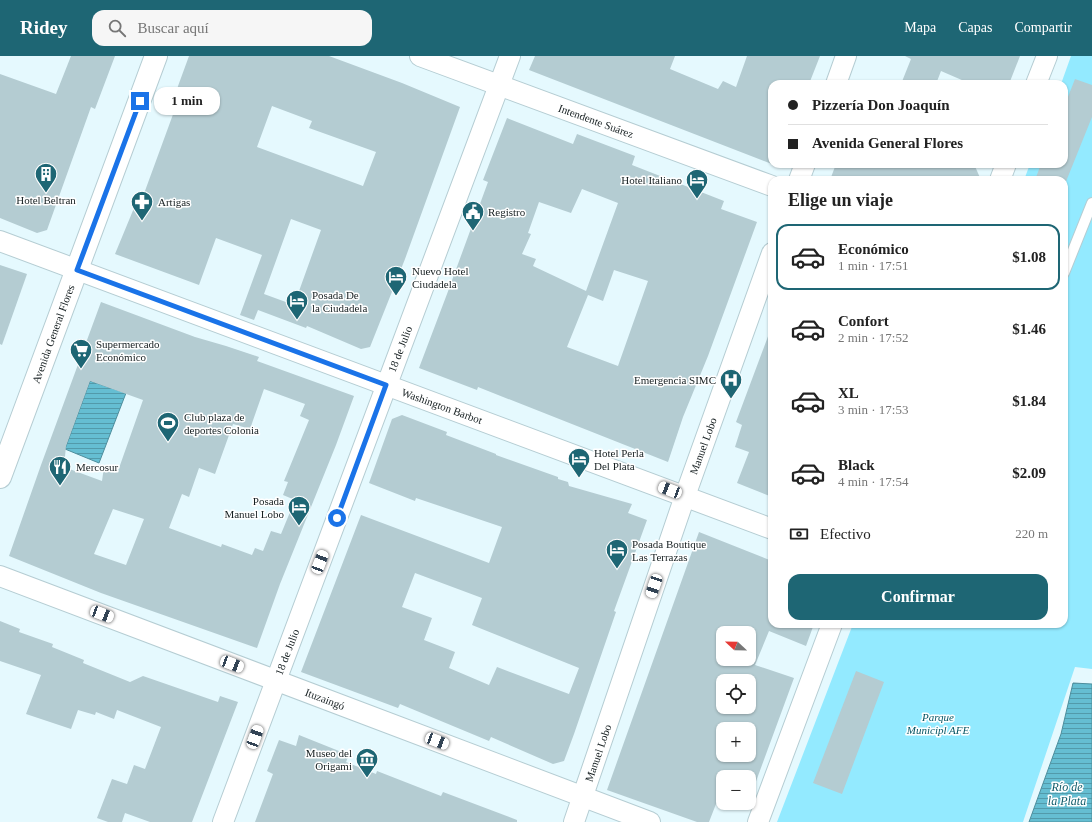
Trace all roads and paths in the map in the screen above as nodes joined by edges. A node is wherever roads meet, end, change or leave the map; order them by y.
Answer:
1 (156, 56) edge
2 (420, 56) edge
3 (510, 56) edge
4 (846, 56) edge
5 (1047, 56) edge
6 (837, 80) edge
7 (1038, 80) edge
8 (499, 85) junction
9 (768, 185) edge
10 (1092, 203) edge
11 (0, 241) edge
12 (1068, 263) edge
13 (768, 265) edge
14 (77, 270) junction
15 (386, 385) junction
16 (0, 477) edge
17 (685, 496) junction
18 (768, 527) edge
19 (0, 576) edge
20 (831, 628) edge
21 (276, 680) junction
22 (583, 796) junction
23 (223, 822) edge
24 (574, 822) edge
25 (650, 822) edge
26 (758, 822) edge

1 - 14 street, Avenida General Flores
2 - 8 street, Intendente Suárez
3 - 8 street, 18 de Julio
4 - 6 street
5 - 7 street
8 - 9 street, Intendente Suárez
8 - 15 street, 18 de Julio
10 - 12 lane
11 - 14 street, Washington Barbot
13 - 17 street, Manuel Lobo
14 - 15 street, Washington Barbot
14 - 16 street, Avenida General Flores
15 - 17 street, Washington Barbot
15 - 21 street, 18 de Julio
17 - 18 street, Washington Barbot
17 - 22 street, Manuel Lobo
19 - 21 street, Ituzaingó
20 - 26 street
21 - 22 street, Ituzaingó
21 - 23 street, 18 de Julio
22 - 24 street, Manuel Lobo
22 - 25 street, Ituzaingó

